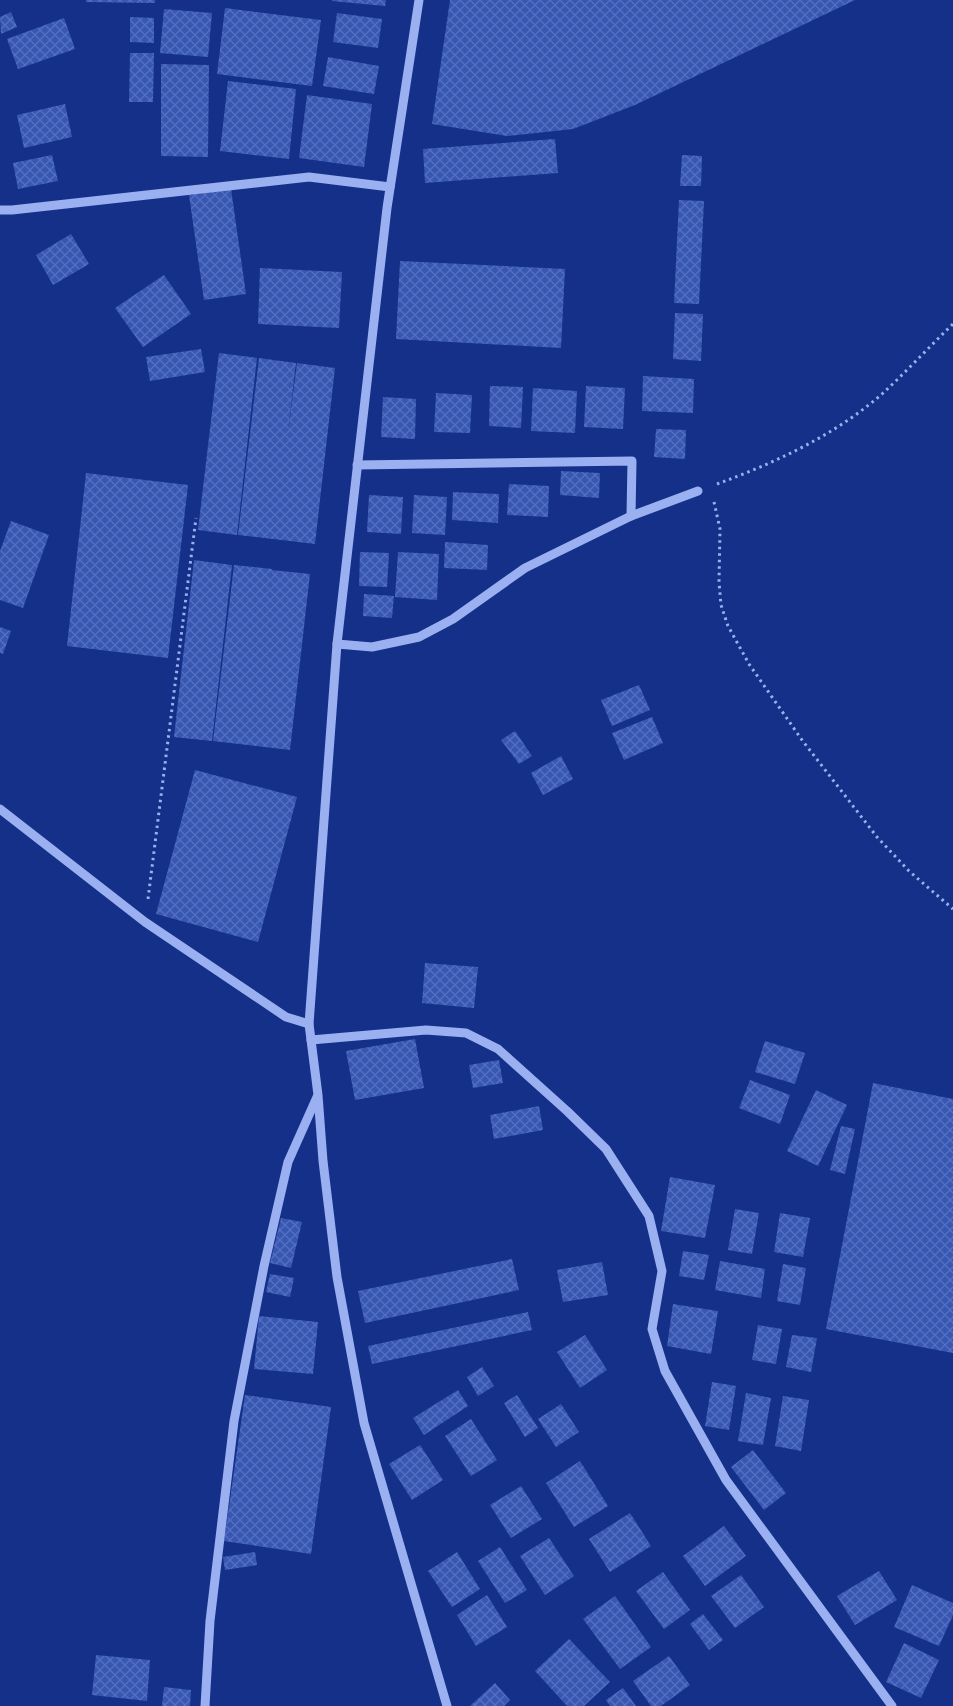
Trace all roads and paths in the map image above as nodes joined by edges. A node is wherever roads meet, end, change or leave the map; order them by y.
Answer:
1 (419, 0) edge
2 (390, 187) junction
3 (0, 210) edge
4 (953, 324) edge
5 (357, 465) junction
6 (711, 486) junction
7 (698, 491) joint
8 (631, 516) junction
9 (196, 518) dead end
10 (337, 644) junction
11 (0, 809) edge
12 (953, 909) edge
13 (145, 922) junction
14 (309, 1024) junction
15 (311, 1040) junction
16 (318, 1095) junction
17 (204, 1706) edge
18 (447, 1706) edge
19 (892, 1706) edge

1 - 2 street
2 - 3 street
2 - 5 street
4 - 6 path
5 - 8 street
5 - 10 street
6 - 7 path
6 - 12 path
7 - 8 street
8 - 10 street
9 - 13 path
10 - 14 street
11 - 13 street
13 - 14 street
14 - 15 street
15 - 16 street
15 - 19 street
16 - 17 street
16 - 18 street

